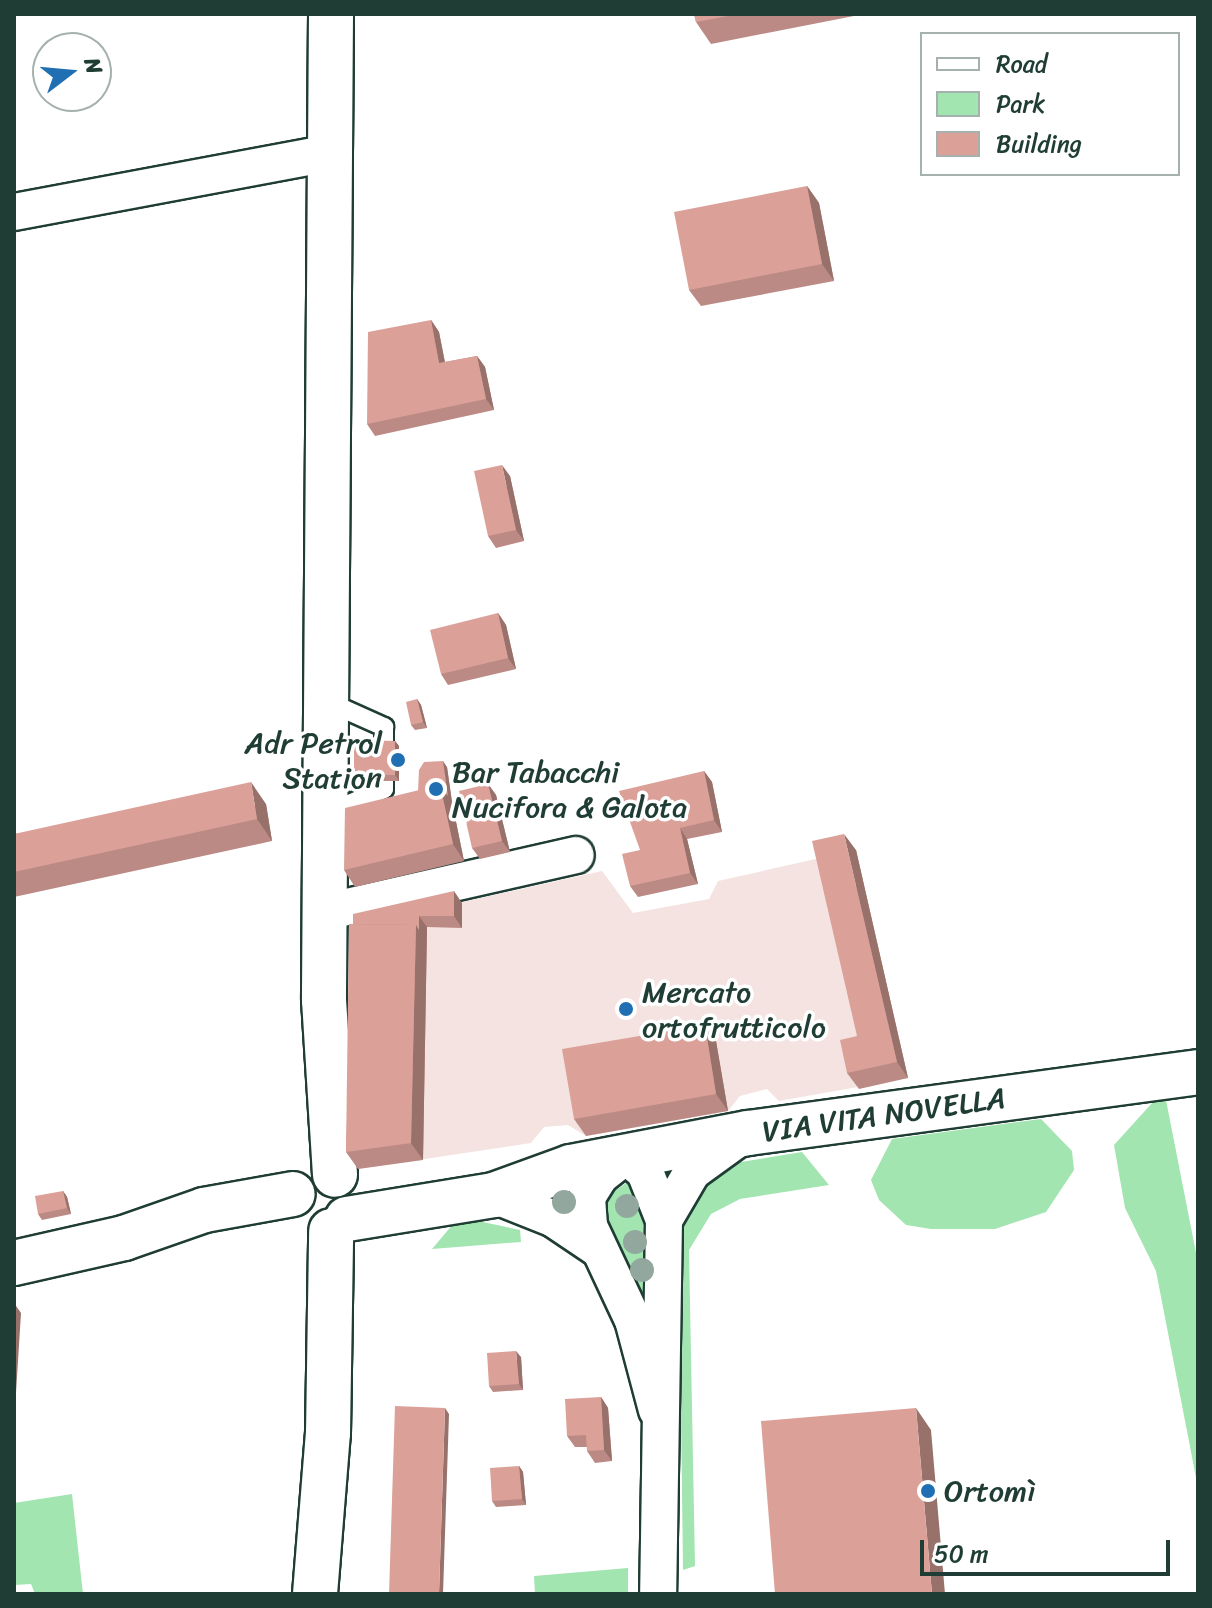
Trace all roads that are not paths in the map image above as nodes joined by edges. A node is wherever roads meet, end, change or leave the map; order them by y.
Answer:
1 (331, 14) edge
2 (329, 153) junction
3 (14, 212) edge
4 (325, 701) junction
5 (326, 814) junction
6 (576, 855) dead end
7 (325, 912) junction
8 (1198, 1072) edge
9 (748, 1133) junction
10 (626, 1156) junction
11 (571, 1167) junction
12 (494, 1195) junction
13 (320, 1203) junction
14 (664, 1220) junction
15 (597, 1248) junction
16 (14, 1263) edge
17 (657, 1410) junction
18 (316, 1575) edge
19 (658, 1594) edge

1 - 2 main road
2 - 3 street
2 - 4 main road
4 - 5 main road
4 - 5 lane
5 - 7 main road
6 - 7 street
7 - 13 main road
8 - 9 main road, VIA VITA NOVELLA
9 - 10 main road, VIA VITA NOVELLA
9 - 14 street
10 - 11 main road, VIA VITA NOVELLA
10 - 14 street
10 - 15 street
11 - 12 main road
11 - 13 main road
12 - 13 main road
12 - 15 street
13 - 16 main road
13 - 18 main road
14 - 17 street
15 - 17 street
17 - 19 street

